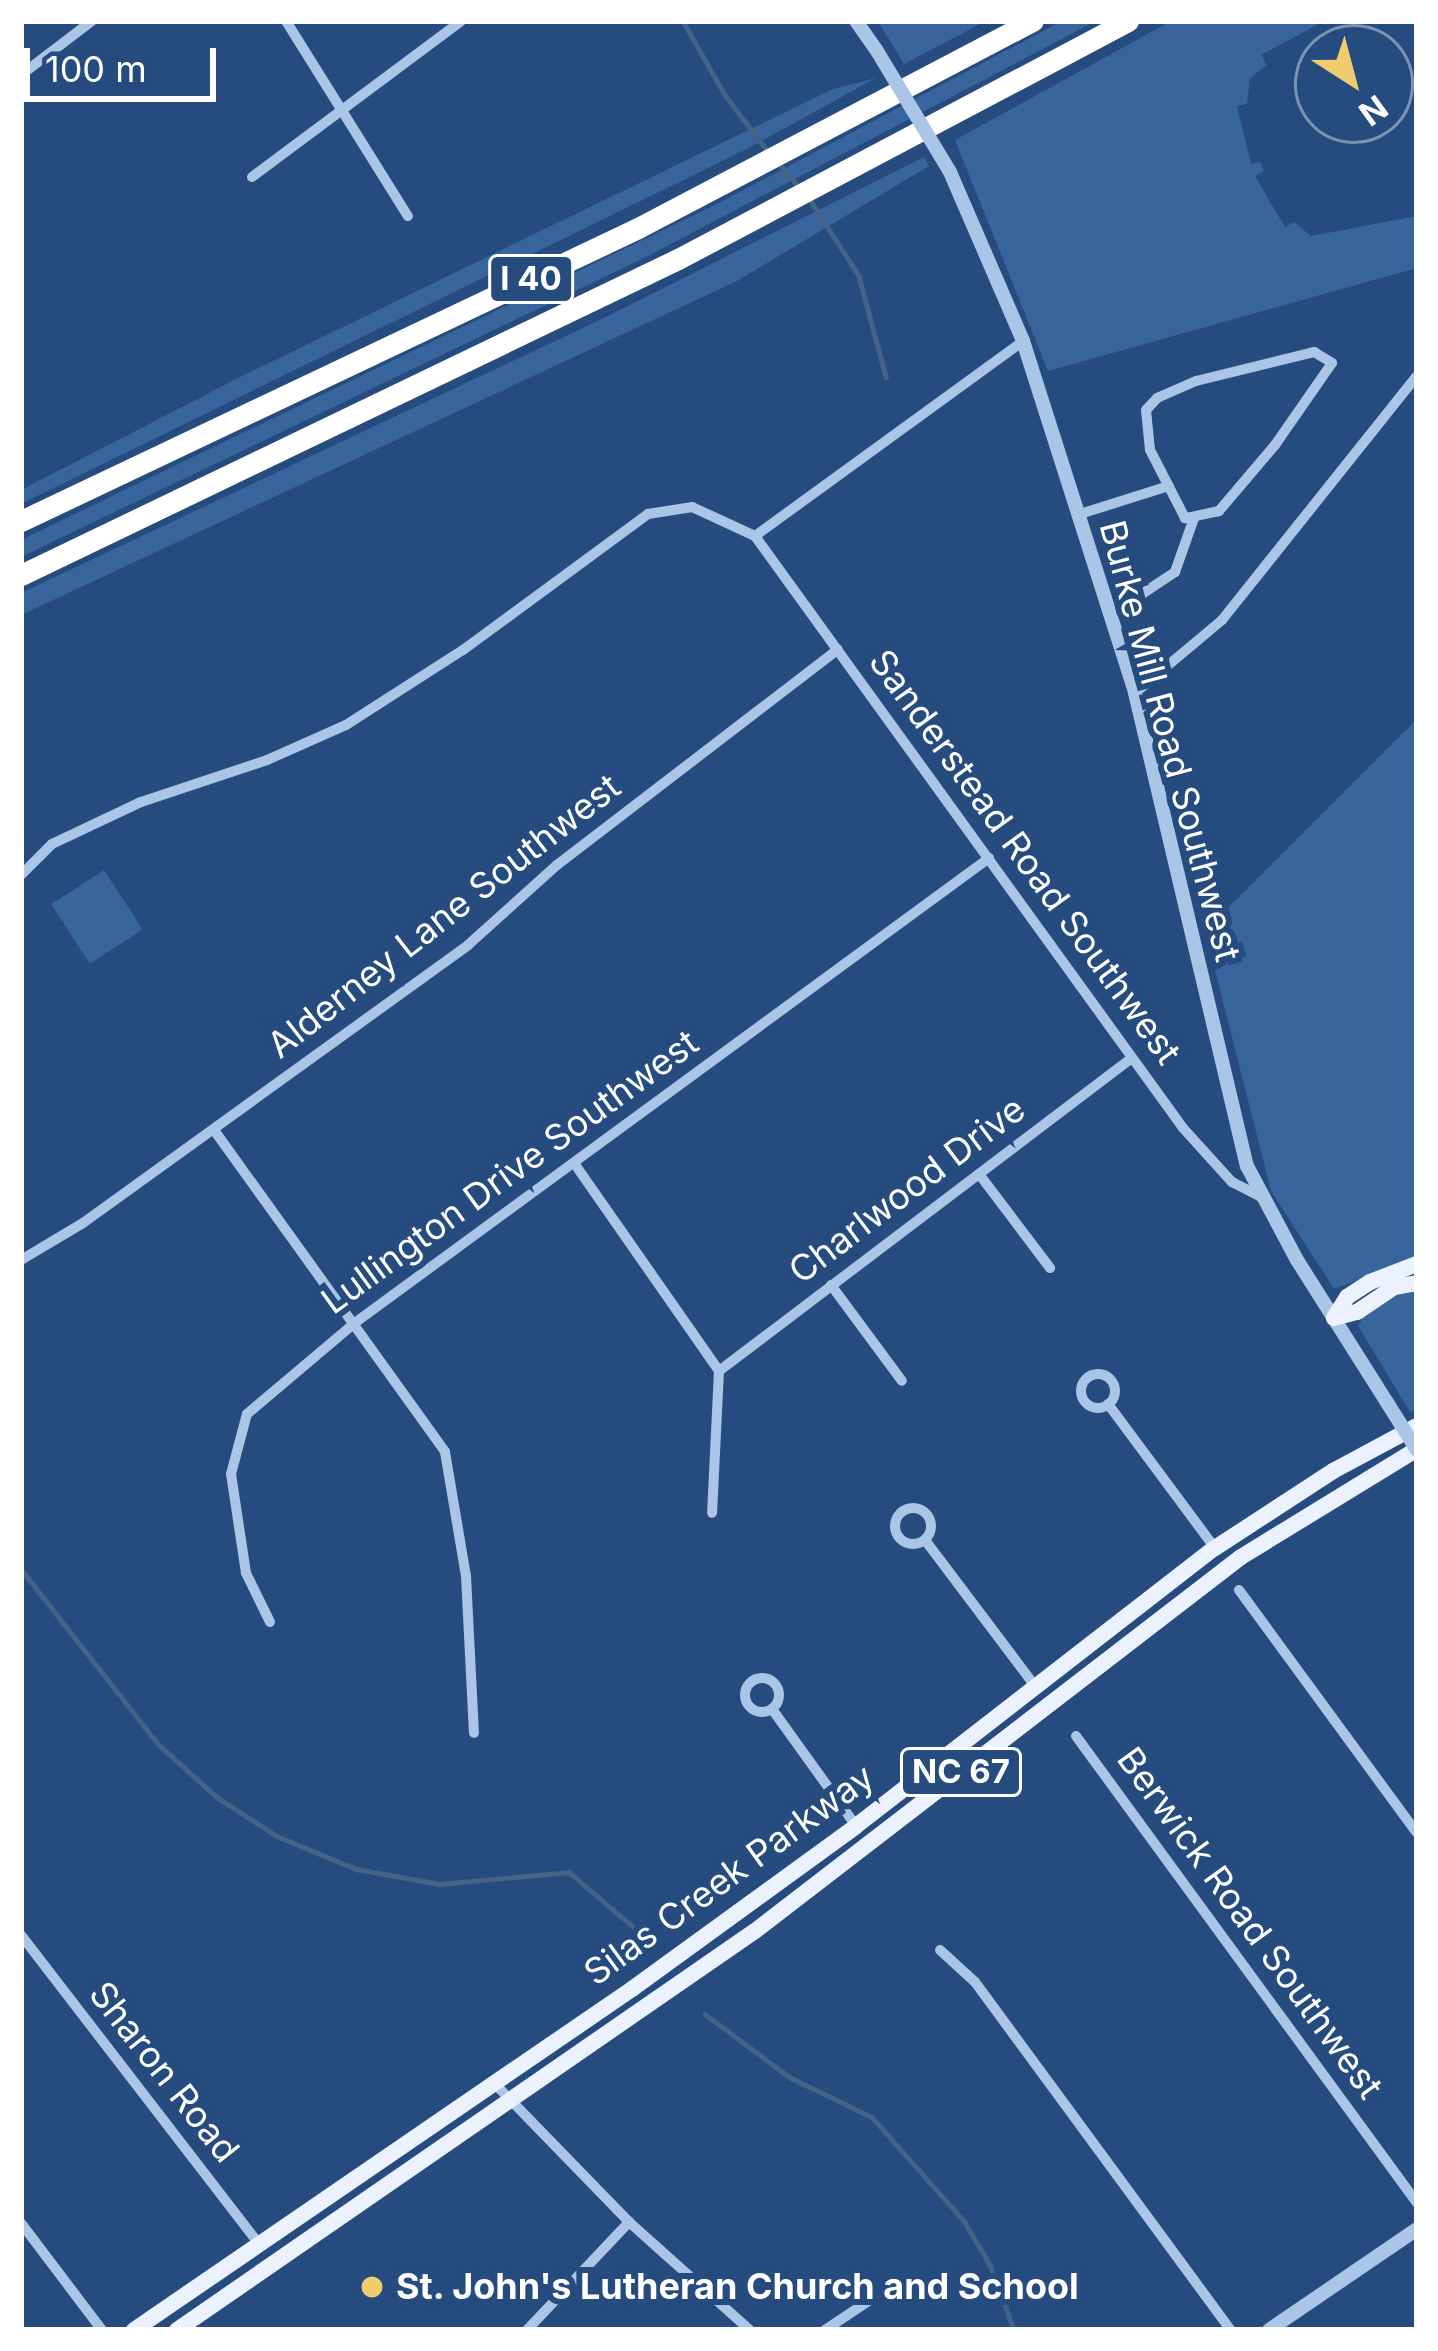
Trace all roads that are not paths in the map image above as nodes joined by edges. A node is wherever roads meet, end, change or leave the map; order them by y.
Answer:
1 (92, 21) edge
2 (286, 21) edge
3 (461, 21) edge
4 (856, 21) edge
5 (1033, 21) edge
6 (1128, 21) edge
7 (21, 76) edge
8 (341, 112) junction
9 (252, 177) dead end
10 (408, 216) dead end
11 (1023, 340) junction
12 (1417, 376) edge
13 (1169, 486) junction
14 (1080, 514) junction
15 (1194, 518) junction
16 (21, 521) edge
17 (755, 536) junction
18 (21, 575) edge
19 (1127, 604) dead end
20 (838, 649) junction
21 (1135, 693) junction
22 (989, 858) junction
23 (21, 875) edge
24 (1132, 1058) junction
25 (214, 1130) junction
26 (574, 1163) junction
27 (979, 1174) junction
28 (1261, 1197) junction
29 (21, 1260) edge
30 (1417, 1264) edge
31 (1050, 1268) dead end
32 (1417, 1283) edge
33 (831, 1285) junction
34 (1334, 1318) junction
35 (356, 1322) junction
36 (719, 1371) junction
37 (902, 1381) dead end
38 (1108, 1404) dead end
39 (1417, 1415) edge
40 (1417, 1426) edge
41 (1417, 1449) edge
42 (1333, 1471) junction
43 (712, 1513) dead end
44 (925, 1540) dead end
45 (1215, 1548) junction
46 (1239, 1590) dead end
47 (269, 1622) dead end
48 (1035, 1686) junction
49 (772, 1709) dead end
50 (474, 1733) dead end
51 (1076, 1736) dead end
52 (856, 1826) junction
53 (1417, 1833) edge
54 (21, 1935) edge
55 (940, 1950) dead end
56 (495, 2084) junction
57 (512, 2103) junction
58 (1417, 2203) edge
59 (629, 2222) junction
60 (21, 2223) edge
61 (1417, 2229) edge
62 (260, 2245) junction
63 (873, 2298) dead end
64 (101, 2330) edge
65 (134, 2330) edge
66 (177, 2330) edge
67 (527, 2330) edge
68 (750, 2330) edge
69 (825, 2330) edge
70 (1231, 2330) edge
71 (1268, 2330) edge

1 - 7 street
2 - 8 street
3 - 8 street
4 - 11 street, Burke Mill Road Southwest, bridge
5 - 16 highway, I 40
6 - 18 highway, I 40
8 - 9 street
8 - 10 street
11 - 14 street, Burke Mill Road Southwest
11 - 17 street
12 - 21 street
13 - 14 street
13 - 15 street
13 - 15 street
14 - 21 street, Burke Mill Road Southwest
15 - 19 street
17 - 20 street, Sanderstead Road Southwest
17 - 23 street
20 - 22 street, Sanderstead Road Southwest
20 - 25 street, Alderney Lane Southwest
21 - 28 street, Burke Mill Road Southwest
22 - 24 street, Sanderstead Road Southwest
22 - 26 street, Lullington Drive Southwest
24 - 27 street, Charlwood Drive
24 - 28 street, Sanderstead Road Southwest
25 - 29 street, Alderney Lane Southwest
25 - 35 street
26 - 35 street, Lullington Drive Southwest
26 - 36 street
27 - 31 street
27 - 33 street, Charlwood Drive
28 - 34 street, Burke Mill Road Southwest
30 - 34 main road
32 - 34 main road
33 - 36 street, Charlwood Drive
33 - 37 street
34 - 41 street, Burke Mill Road Southwest, bridge
35 - 47 street, Lullington Drive Southwest
35 - 50 street
36 - 43 street
38 - 45 street
39 - 42 main road
40 - 42 main road, Silas Creek Parkway / NC 67
41 - 57 main road, Silas Creek Parkway / NC 67
42 - 45 main road, Silas Creek Parkway / NC 67
44 - 48 street
45 - 48 main road, Silas Creek Parkway / NC 67
46 - 53 street
48 - 52 main road, Silas Creek Parkway / NC 67
49 - 52 street
51 - 58 street, Berwick Road Southwest
52 - 56 main road, Silas Creek Parkway / NC 67
54 - 62 street, Sharon Road
55 - 70 street
56 - 57 street
56 - 62 main road, Silas Creek Parkway / NC 67
57 - 59 street
57 - 66 main road, Silas Creek Parkway / NC 67
59 - 67 street
59 - 68 street
60 - 64 street
61 - 71 street
62 - 65 main road, Silas Creek Parkway / NC 67
63 - 69 street

